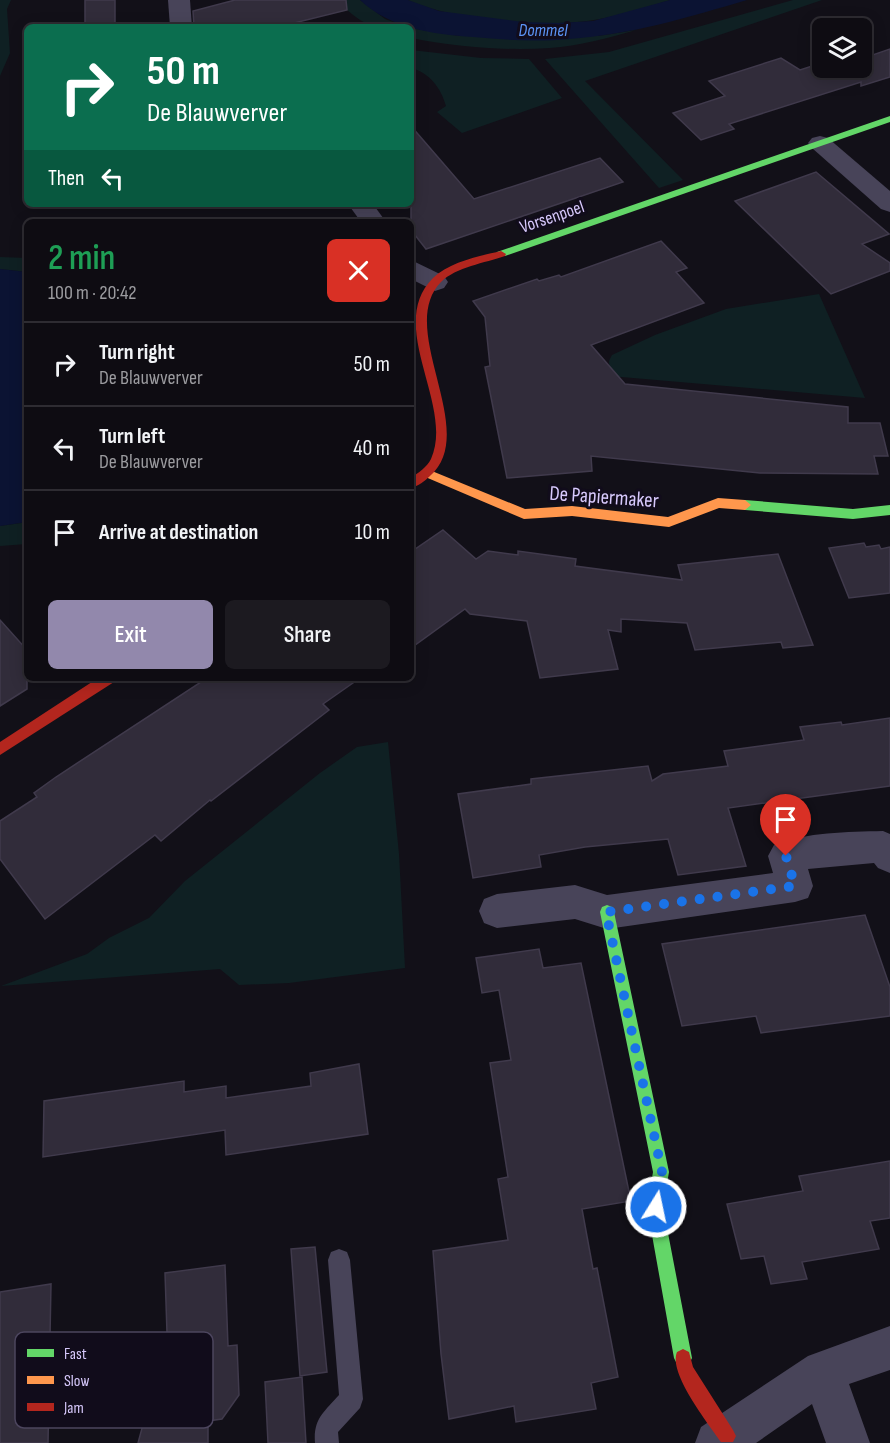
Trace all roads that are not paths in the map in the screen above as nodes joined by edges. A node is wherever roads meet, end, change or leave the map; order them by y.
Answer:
1 (179, 0) edge
2 (181, 24) edge
3 (890, 119) edge
4 (820, 143) junction
5 (890, 204) edge
6 (362, 207) edge
7 (372, 219) edge
8 (414, 270) edge
9 (435, 282) junction
10 (427, 473) junction
11 (414, 482) edge
12 (890, 510) edge
13 (104, 681) edge
14 (0, 749) edge
15 (890, 857) edge
16 (497, 911) dead end
17 (606, 912) junction
18 (339, 1260) dead end
19 (890, 1348) edge
20 (823, 1371) junction
21 (722, 1440) edge
22 (327, 1443) edge
23 (848, 1443) edge

1 - 2 street
3 - 4 street, Vorsenpoel
4 - 5 street
4 - 9 street, Vorsenpoel
6 - 7 street
8 - 9 street
9 - 10 street
10 - 11 street
10 - 12 street, De Papiermaker
13 - 14 street
15 - 17 street
16 - 17 street
17 - 21 street
18 - 22 lane
19 - 20 street
20 - 21 street
20 - 23 street

